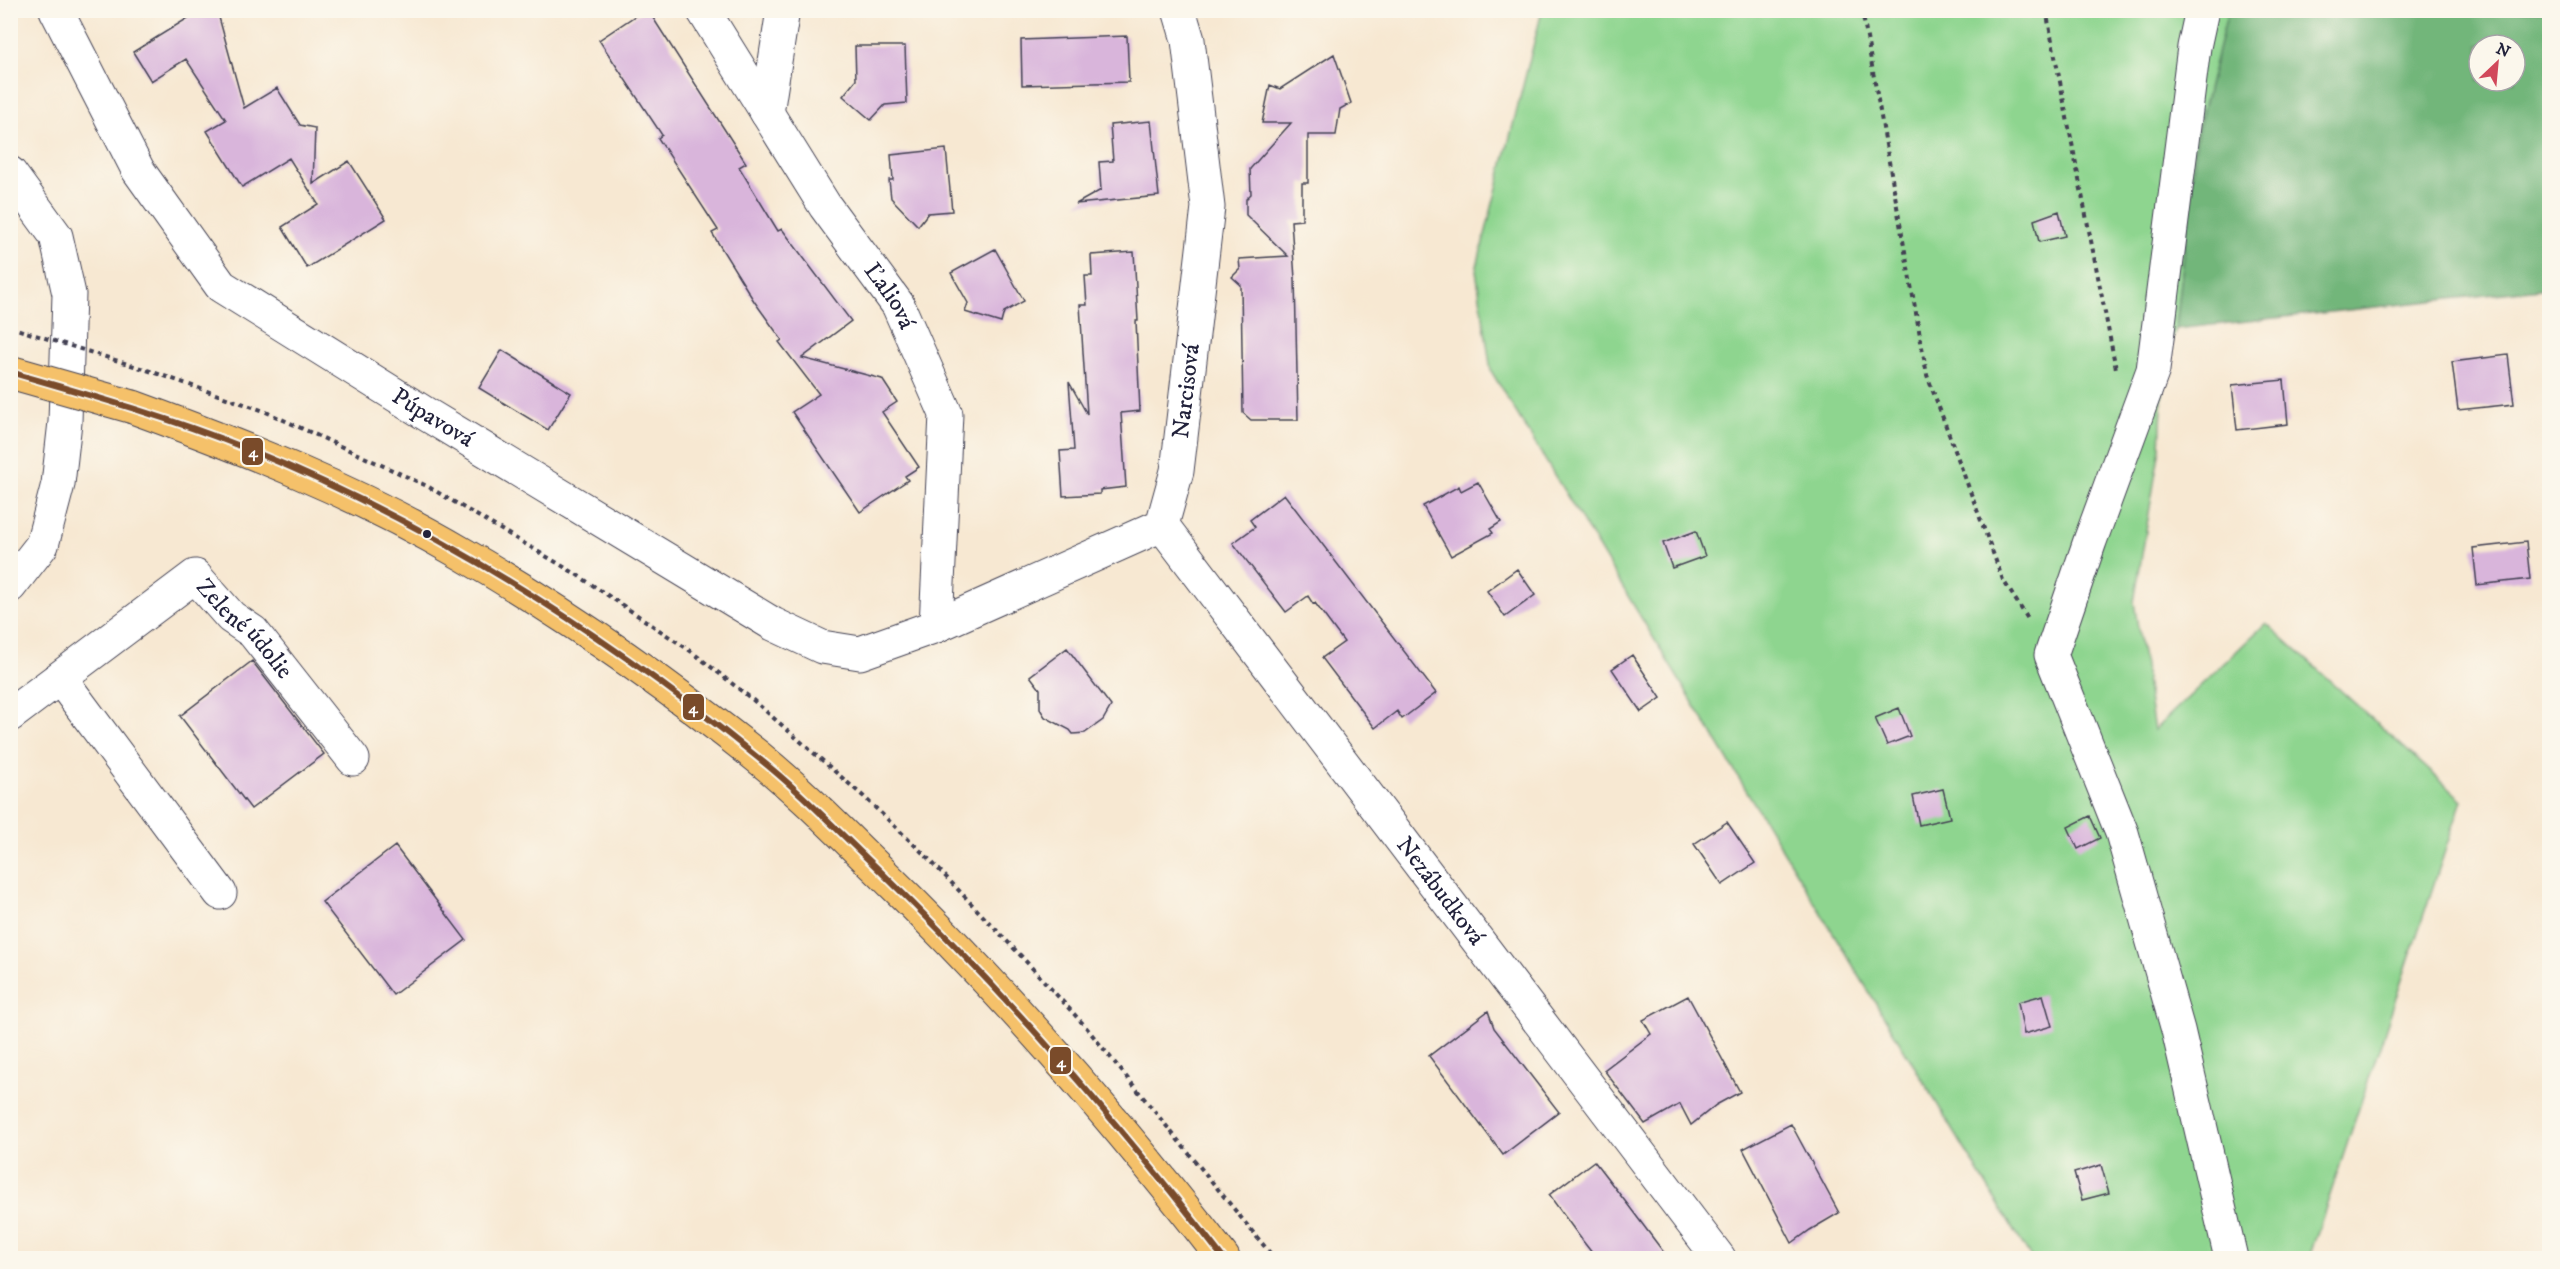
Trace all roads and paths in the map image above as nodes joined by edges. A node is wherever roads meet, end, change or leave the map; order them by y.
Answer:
1 (56, 10) edge
2 (703, 10) edge
3 (783, 10) edge
4 (1179, 10) edge
5 (1862, 10) edge
6 (2046, 10) edge
7 (2202, 10) edge
8 (767, 113) junction
9 (10, 173) edge
10 (10, 327) edge
11 (147, 370) dead end
12 (10, 372) edge
13 (2114, 378) dead end
14 (1162, 525) junction
15 (10, 586) edge
16 (936, 626) junction
17 (2051, 655) junction
18 (60, 678) junction
19 (10, 715) edge
20 (353, 759) dead end
21 (220, 893) dead end
22 (1223, 1258) edge
23 (1719, 1258) edge
24 (2231, 1258) edge

1 - 16 street, Púpavová
2 - 8 street, Ľaliová
3 - 8 street
4 - 14 street, Narcisová
5 - 17 path
6 - 13 path
7 - 17 street
8 - 16 street, Ľaliová
9 - 15 street
10 - 11 path, bridge
12 - 22 main road, bridge
14 - 16 street
14 - 23 street, Nezábudková
17 - 24 street
18 - 19 street, Zelené údolie
18 - 20 street, Zelené údolie
18 - 21 street

